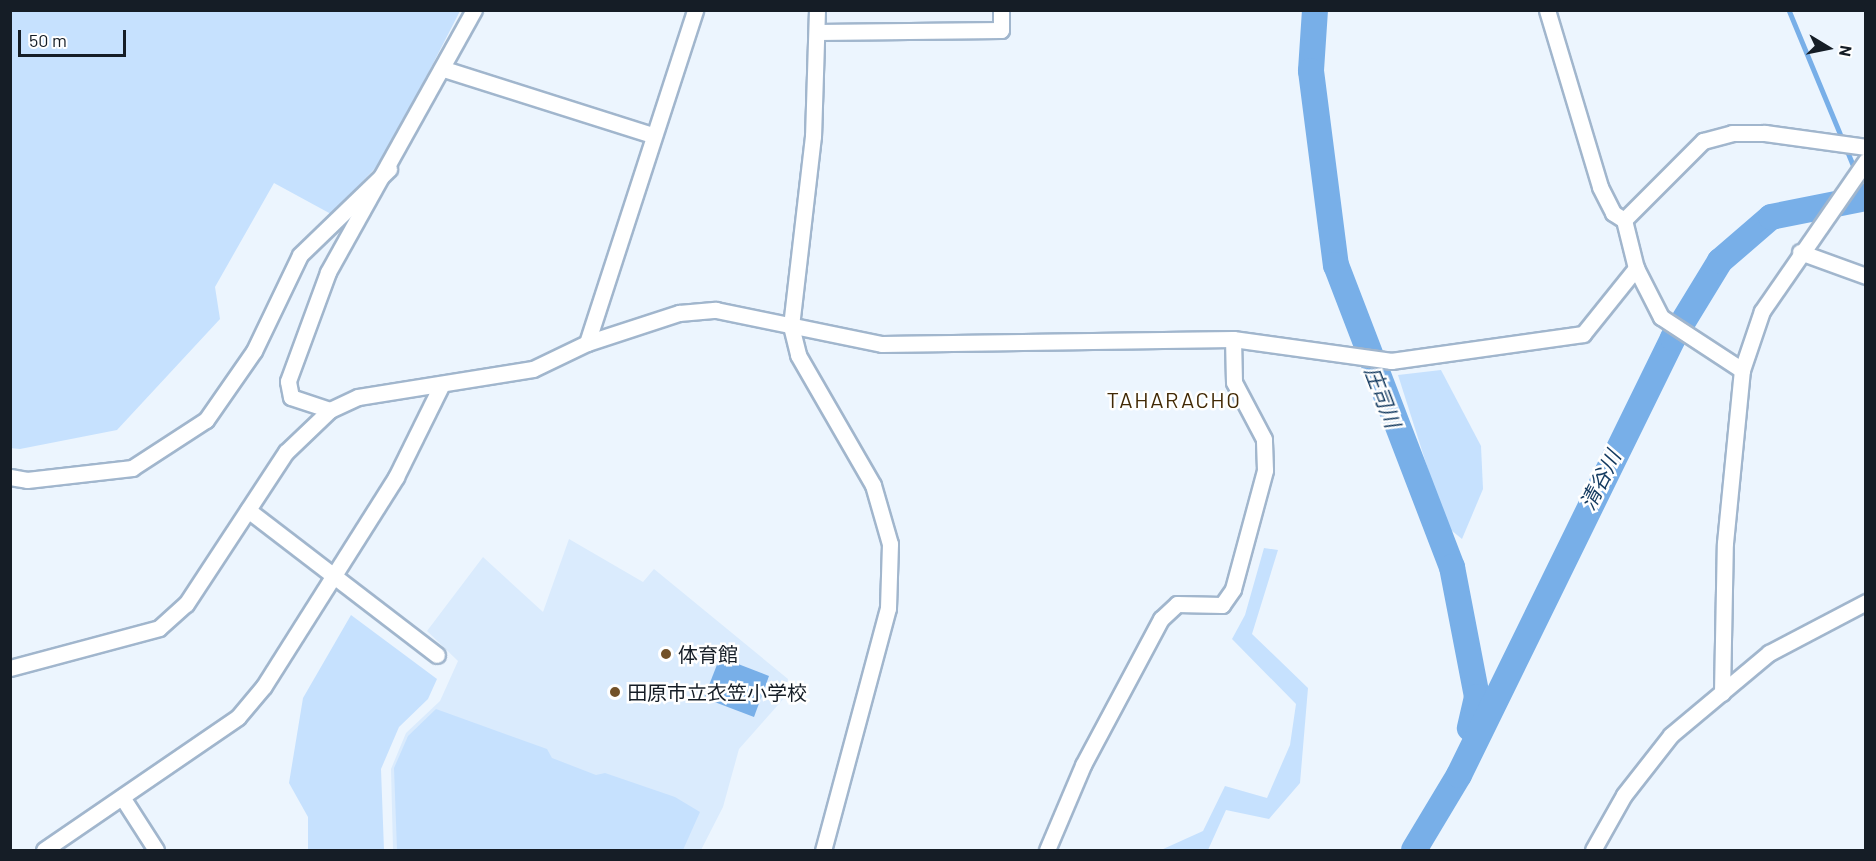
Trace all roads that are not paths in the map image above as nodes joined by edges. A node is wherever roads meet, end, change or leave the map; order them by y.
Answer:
1 (474, 10) edge
2 (695, 10) edge
3 (817, 10) edge
4 (1001, 10) edge
5 (1547, 10) edge
6 (817, 32) junction
7 (444, 69) junction
8 (652, 135) junction
9 (1866, 147) edge
10 (1866, 161) edge
11 (389, 169) junction
12 (1854, 179) edge
13 (1624, 220) junction
14 (1800, 252) junction
15 (1636, 268) junction
16 (1866, 276) edge
17 (791, 326) junction
18 (1233, 339) junction
19 (587, 343) junction
20 (1742, 370) junction
21 (441, 386) junction
22 (330, 410) junction
23 (10, 477) edge
24 (248, 510) junction
25 (333, 572) junction
26 (1866, 602) edge
27 (437, 655) dead end
28 (10, 668) edge
29 (1722, 693) junction
30 (122, 797) junction
31 (44, 850) edge
32 (156, 850) edge
33 (823, 850) edge
34 (1047, 850) edge
35 (1593, 850) edge

1 - 7 street
2 - 8 street
3 - 6 street
4 - 6 street
5 - 13 street
6 - 17 street
7 - 8 street
7 - 11 street
8 - 19 street
9 - 13 street
10 - 12 street
11 - 22 street
11 - 23 street
12 - 14 street
13 - 15 street
14 - 16 street
14 - 20 street
15 - 18 street
15 - 20 street
17 - 18 street
17 - 19 street
17 - 33 street
18 - 34 street
19 - 21 street
20 - 29 street
21 - 22 street
21 - 25 street
22 - 24 street
24 - 25 street
24 - 28 street
25 - 27 street
25 - 30 street
26 - 29 street
29 - 35 street
30 - 31 street
30 - 32 street

